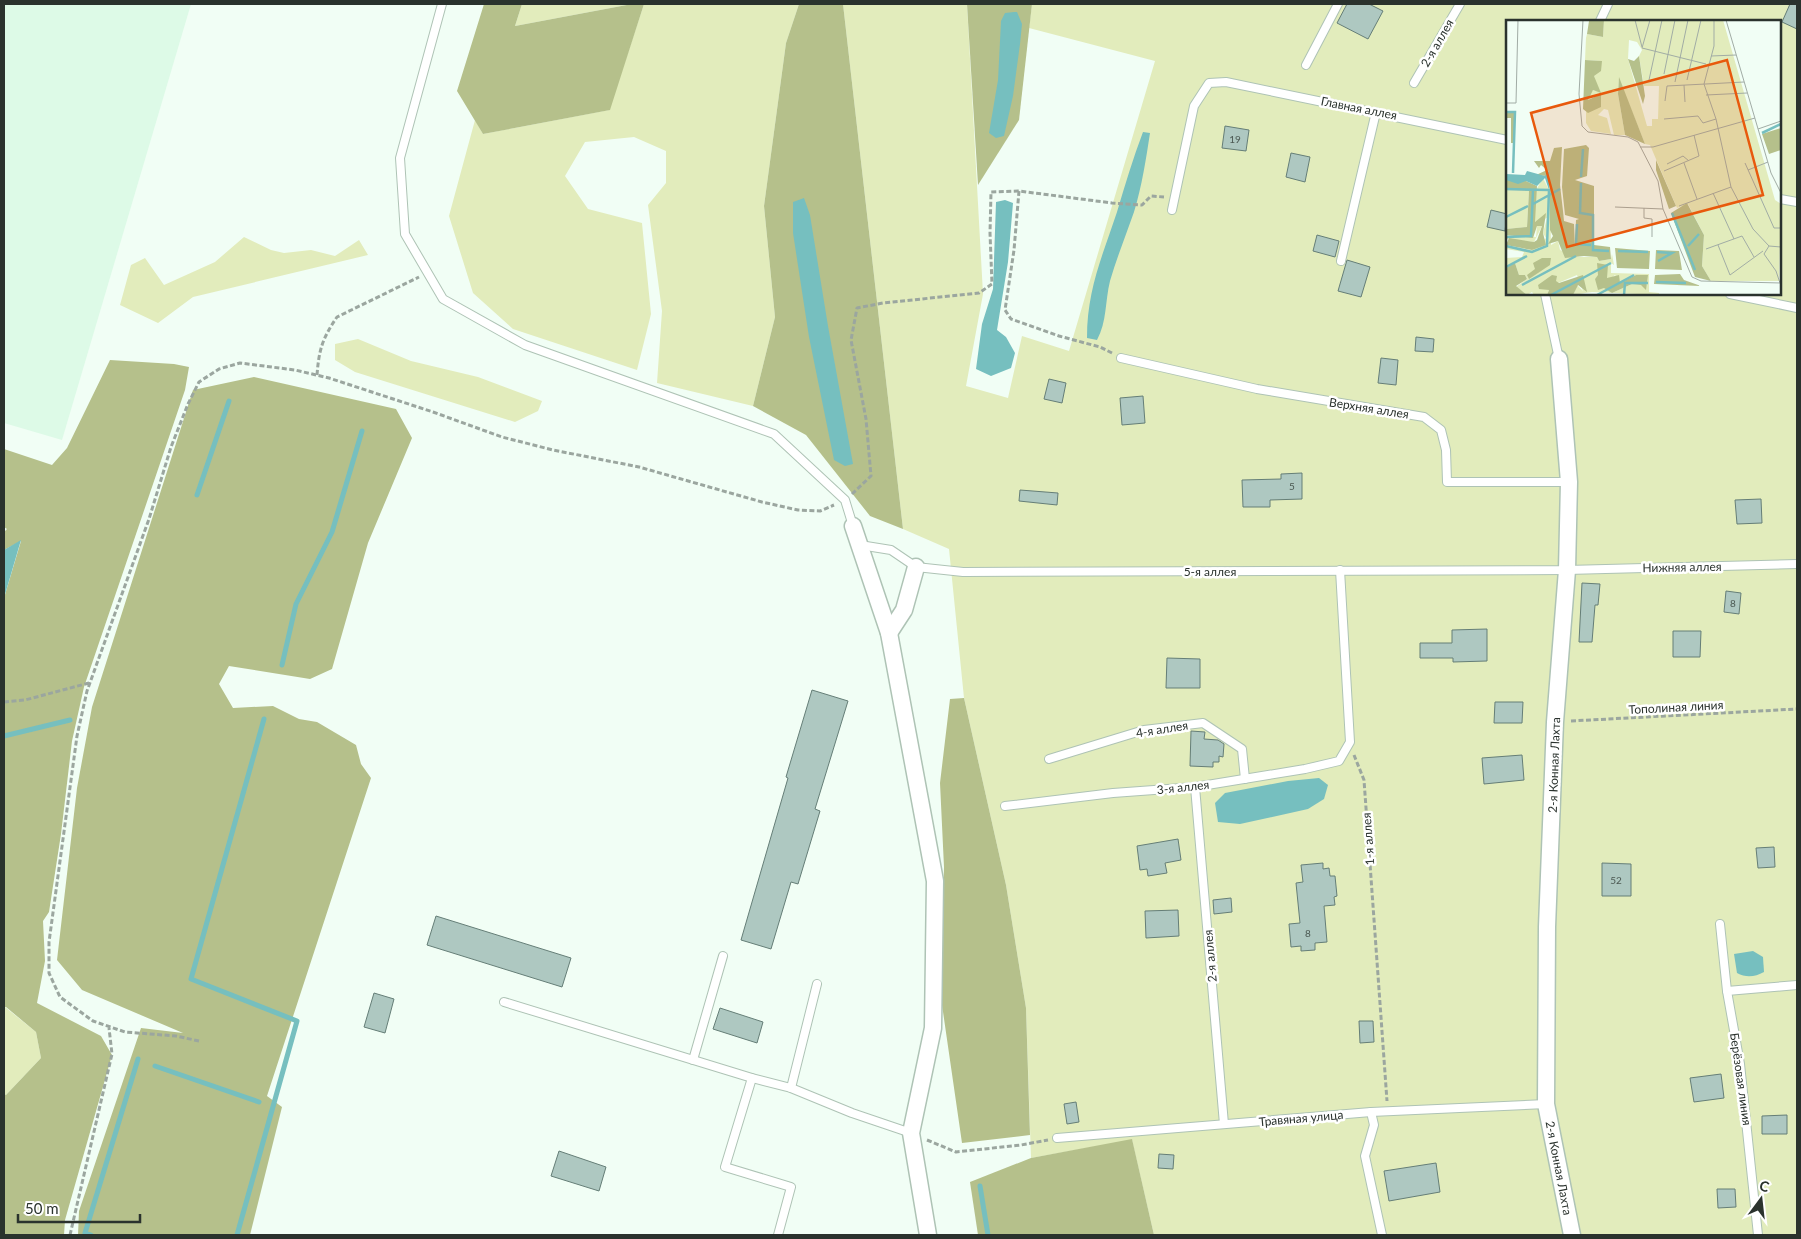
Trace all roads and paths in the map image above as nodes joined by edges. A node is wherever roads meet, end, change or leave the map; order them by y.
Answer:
1 (442, 4) edge
2 (1338, 4) edge
3 (1460, 4) edge
4 (1608, 4) edge
5 (1600, 20) edge
6 (1306, 65) dead end
7 (1414, 83) dead end
8 (1376, 112) junction
9 (1506, 140) edge
10 (1019, 191) junction
11 (1174, 199) junction
12 (1781, 199) edge
13 (1797, 202) edge
14 (1172, 210) dead end
15 (1341, 261) dead end
16 (427, 272) junction
17 (1545, 295) edge
18 (1735, 295) edge
19 (1797, 308) edge
20 (1121, 358) joint
21 (1559, 359) joint
22 (317, 375) junction
23 (1569, 482) junction
24 (845, 500) junction
25 (853, 526) joint
26 (860, 545) junction
27 (1797, 564) edge
28 (916, 567) junction
29 (1340, 570) junction
30 (1567, 570) junction
31 (889, 633) junction
32 (89, 684) junction
33 (4, 702) edge
34 (1797, 709) edge
35 (1555, 722) junction
36 (1350, 742) junction
37 (1049, 758) dead end
38 (1245, 779) junction
39 (1194, 787) junction
40 (1004, 806) dead end
41 (1720, 924) dead end
42 (723, 956) dead end
43 (817, 984) dead end
44 (1797, 985) edge
45 (1728, 991) junction
46 (504, 1002) dead end
47 (109, 1028) junction
48 (199, 1041) dead end
49 (693, 1060) junction
50 (752, 1078) junction
51 (791, 1088) junction
52 (1546, 1104) junction
53 (1388, 1111) junction
54 (1371, 1112) junction
55 (1224, 1124) junction
56 (911, 1133) junction
57 (1057, 1138) joint
58 (70, 1235) edge
59 (778, 1235) edge
60 (928, 1235) edge
61 (1382, 1235) edge
62 (1572, 1235) edge
63 (1758, 1235) edge

1 - 16 lane
2 - 6 lane
3 - 7 lane, 2-я аллея
4 - 5 lane
8 - 9 lane, Главная аллея
8 - 11 lane, Главная аллея
8 - 15 lane
10 - 11 path
10 - 20 path
10 - 24 path
11 - 14 lane
12 - 13 lane
16 - 22 path
16 - 24 lane
17 - 21 lane, 2-я Конная Лахта
18 - 19 lane
20 - 23 lane, Верхняя аллея
21 - 23 street, 2-я Конная Лахта
22 - 24 path
22 - 32 path
23 - 30 street, 2-я Конная Лахта
24 - 25 lane
25 - 26 street
26 - 28 lane, 5-я аллея
26 - 31 street
27 - 30 lane, Нижняя аллея
28 - 29 lane, 5-я аллея
28 - 31 street
29 - 30 lane, 5-я аллея
29 - 36 lane
30 - 35 street, 2-я Конная Лахта
31 - 56 street
32 - 33 path
32 - 47 path
34 - 35 path, Тополиная линия
35 - 52 street, 2-я Конная Лахта
36 - 38 lane, 3-я аллея
36 - 53 path, 1-я аллея
37 - 38 lane, 4-я аллея
38 - 39 lane, 3-я аллея
39 - 40 lane, 3-я аллея
39 - 55 lane, 2-я аллея
41 - 45 lane, Берёзовая линия
42 - 49 lane
43 - 51 lane
44 - 45 lane
45 - 63 lane, Берёзовая линия
46 - 49 lane
47 - 48 path
47 - 58 path
49 - 50 lane
50 - 51 lane
50 - 59 lane
51 - 56 lane
52 - 53 lane, Травяная улица
52 - 62 street, 2-я Конная Лахта
53 - 54 lane, Травяная улица
54 - 55 lane, Травяная улица
54 - 61 lane
55 - 57 lane, Травяная улица
56 - 57 path
56 - 60 street

